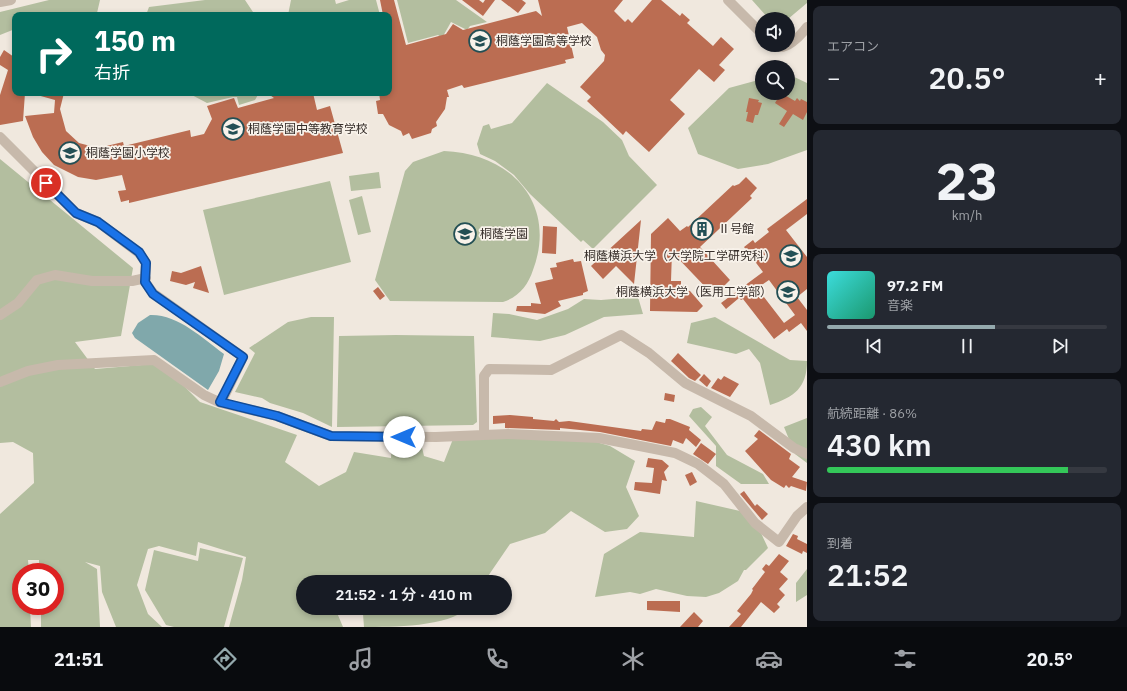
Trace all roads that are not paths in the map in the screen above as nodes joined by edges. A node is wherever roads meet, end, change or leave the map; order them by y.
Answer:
1 (11, 0) edge
2 (728, 0) edge
3 (0, 2) edge
4 (755, 27) edge
5 (807, 28) edge
6 (795, 39) edge
7 (0, 137) edge
8 (146, 278) junction
9 (0, 315) edge
10 (0, 382) edge
11 (220, 402) junction
12 (484, 433) junction
13 (807, 454) edge
14 (807, 507) edge

1 - 3 street
2 - 4 street
5 - 6 street
7 - 8 street
8 - 9 street
8 - 11 street
10 - 11 street
11 - 12 street
12 - 13 street
12 - 14 street

